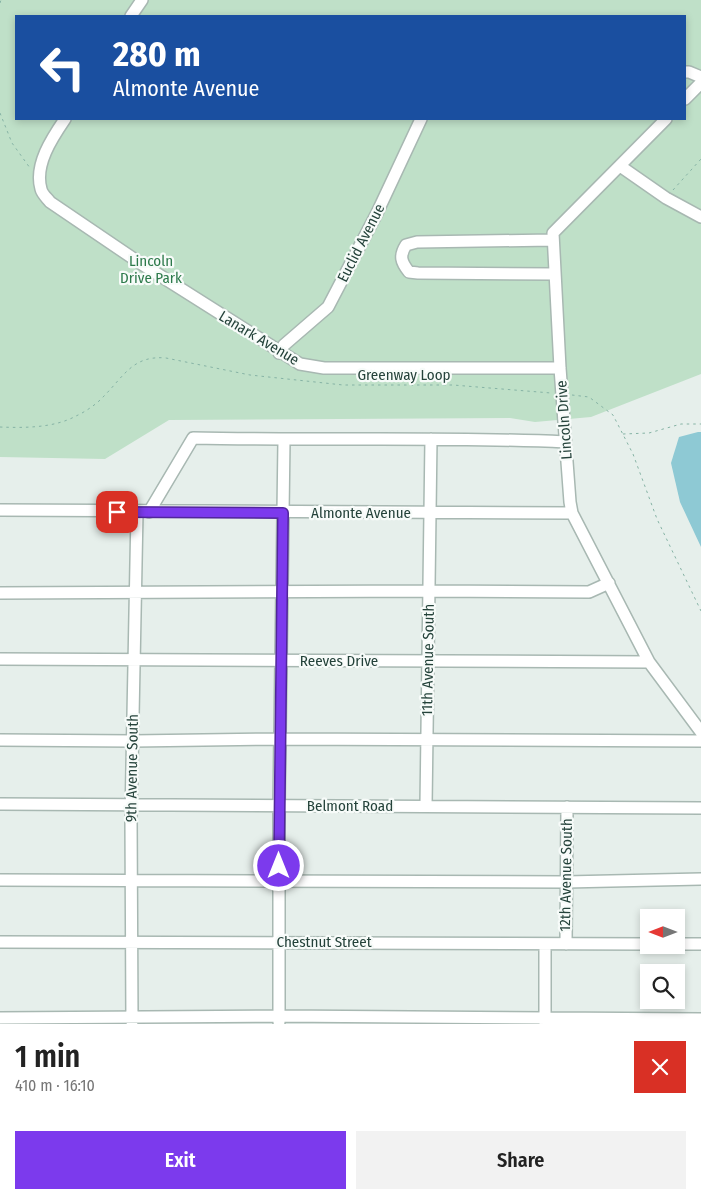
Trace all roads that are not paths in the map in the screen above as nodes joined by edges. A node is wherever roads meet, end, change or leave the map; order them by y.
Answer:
1 (142, 0) edge
2 (132, 15) edge
3 (686, 72) edge
4 (701, 77) edge
5 (701, 83) edge
6 (686, 98) edge
7 (64, 120) edge
8 (421, 120) edge
9 (665, 120) edge
10 (620, 166) junction
11 (701, 217) edge
12 (552, 240) junction
13 (554, 274) junction
14 (279, 353) junction
15 (560, 368) junction
16 (431, 439) junction
17 (284, 440) junction
18 (566, 442) junction
19 (0, 510) edge
20 (137, 512) junction
21 (149, 512) junction
22 (283, 513) junction
23 (430, 513) junction
24 (572, 513) junction
25 (609, 583) junction
26 (429, 591) junction
27 (135, 592) junction
28 (282, 592) junction
29 (0, 593) edge
30 (0, 659) edge
31 (134, 660) junction
32 (281, 661) junction
33 (428, 661) junction
34 (649, 662) junction
35 (701, 732) edge
36 (280, 738) junction
37 (427, 739) junction
38 (0, 740) edge
39 (133, 741) junction
40 (701, 741) edge
41 (0, 804) edge
42 (132, 805) junction
43 (279, 806) junction
44 (426, 806) junction
45 (567, 807) junction
46 (701, 808) edge
47 (701, 879) edge
48 (0, 880) edge
49 (131, 880) junction
50 (279, 881) junction
51 (566, 882) junction
52 (0, 942) edge
53 (131, 942) junction
54 (280, 942) junction
55 (545, 944) junction
56 (566, 944) junction
57 (640, 944) edge
58 (685, 944) edge
59 (701, 944) edge
60 (0, 1018) edge
61 (701, 1019) edge
62 (132, 1020) edge
63 (280, 1020) edge
64 (545, 1021) edge

1 - 2 street
3 - 4 street
5 - 6 street
7 - 14 street, Lanark Avenue
8 - 14 street, Euclid Avenue
9 - 10 street
10 - 11 street
10 - 12 street
12 - 13 street, Lincoln Drive
12 - 13 street
13 - 15 street, Lincoln Drive
14 - 15 street, Lanark Avenue
15 - 18 street, Lincoln Drive
16 - 17 street
16 - 18 street
16 - 23 street, 11th Avenue South
17 - 21 street
17 - 22 street
18 - 24 street, Lincoln Drive
19 - 20 street, Almonte Avenue
20 - 21 street, Almonte Avenue
20 - 27 street, 9th Avenue South
21 - 22 street, Almonte Avenue
22 - 23 street, Almonte Avenue
22 - 28 street
23 - 24 street, Almonte Avenue
23 - 26 street, 11th Avenue South
24 - 25 street, Lincoln Drive
25 - 26 street
25 - 34 street, Lincoln Drive
26 - 28 street
26 - 33 street, 11th Avenue South
27 - 28 street
27 - 29 street
27 - 31 street, 9th Avenue South
28 - 32 street
30 - 31 street, Reeves Drive
31 - 32 street, Reeves Drive
31 - 39 street, 9th Avenue South
32 - 33 street, Reeves Drive
32 - 36 street
33 - 34 street, Reeves Drive
33 - 37 street, 11th Avenue South
34 - 35 street, Lincoln Drive
36 - 37 street
36 - 39 street
36 - 43 street
37 - 40 street
37 - 44 street, 11th Avenue South
38 - 39 street
39 - 42 street, 9th Avenue South
41 - 42 street, Belmont Road
42 - 43 street, Belmont Road
42 - 49 street, 9th Avenue South
43 - 44 street, Belmont Road
43 - 50 street
44 - 45 street, Belmont Road
45 - 46 street, Belmont Road
45 - 51 street, 12th Avenue South
47 - 51 street
48 - 49 street
49 - 50 street
49 - 53 street, 9th Avenue South
50 - 51 street
50 - 54 street
51 - 56 street, 12th Avenue South
52 - 53 street, Chestnut Street
53 - 54 street, Chestnut Street
53 - 62 street, 9th Avenue South
54 - 55 street, Chestnut Street
54 - 63 street
55 - 56 street, Chestnut Street
55 - 64 street, 12th Avenue South
56 - 57 street, Chestnut Street
58 - 59 street
60 - 62 street
61 - 64 street
62 - 63 street
63 - 64 street

